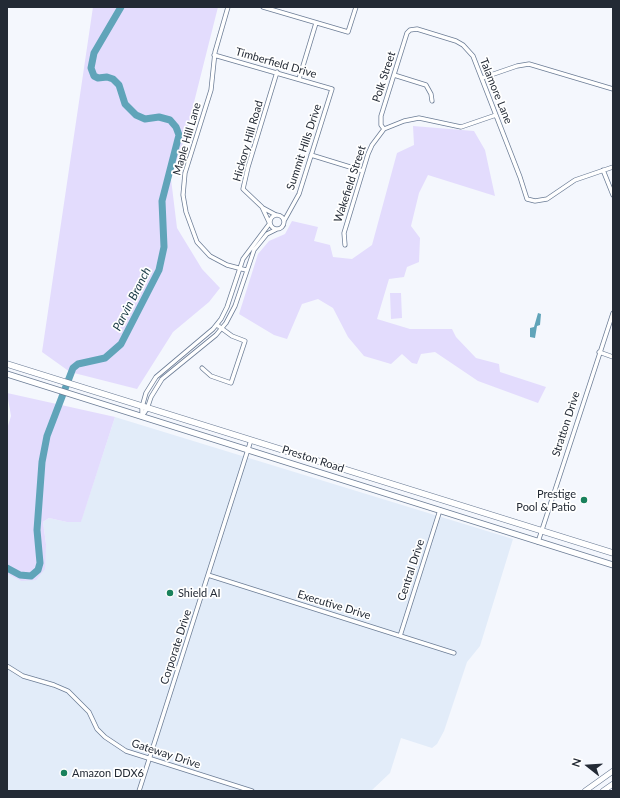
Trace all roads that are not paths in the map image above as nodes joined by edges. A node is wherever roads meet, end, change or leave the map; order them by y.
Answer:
1 (228, 7) edge
2 (263, 7) edge
3 (356, 7) edge
4 (316, 23) junction
5 (410, 30) joint
6 (214, 55) junction
7 (277, 72) junction
8 (394, 75) junction
9 (482, 78) junction
10 (299, 79) junction
11 (332, 88) joint
12 (613, 89) edge
13 (432, 101) dead end
14 (496, 115) junction
15 (384, 129) junction
16 (311, 155) junction
17 (613, 167) edge
18 (603, 170) junction
19 (363, 171) junction
20 (613, 195) edge
21 (262, 207) junction
22 (290, 209) junction
23 (277, 214) junction
24 (284, 221) junction
25 (269, 222) junction
26 (277, 229) junction
27 (345, 245) dead end
28 (239, 269) junction
29 (246, 270) junction
30 (613, 312) edge
31 (217, 324) junction
32 (222, 329) junction
33 (599, 352) junction
34 (613, 357) edge
35 (7, 363) edge
36 (202, 368) dead end
37 (7, 374) edge
38 (7, 379) edge
39 (35, 384) junction
40 (145, 408) junction
41 (142, 417) junction
42 (251, 440) junction
43 (248, 449) junction
44 (376, 480) junction
45 (374, 489) junction
46 (449, 503) junction
47 (440, 510) junction
48 (541, 532) junction
49 (538, 542) junction
50 (613, 553) edge
51 (613, 565) edge
52 (208, 575) junction
53 (400, 636) junction
54 (454, 653) dead end
55 (7, 666) edge
56 (150, 759) junction
57 (613, 770) edge
58 (613, 784) edge
59 (139, 791) edge
60 (252, 791) edge
61 (585, 791) edge
62 (603, 791) edge

1 - 6 street, Maple Hill Lane
2 - 4 street
3 - 4 street
4 - 10 street
5 - 8 street, Polk Street
5 - 9 street, Talamore Lane
6 - 7 street, Timberfield Drive
6 - 28 street, Maple Hill Lane
7 - 10 street, Timberfield Drive
7 - 21 street, Hickory Hill Road
8 - 13 street
8 - 15 street, Polk Street
9 - 12 street
9 - 14 street, Talamore Lane
10 - 11 street, Timberfield Drive
11 - 16 street, Summit Hills Drive
14 - 15 street
14 - 18 street, Talamore Lane
15 - 19 street, Wakefield Street
16 - 19 street
16 - 22 street, Summit Hills Drive
17 - 18 street
18 - 20 street
19 - 27 street, Wakefield Street
21 - 23 street, Hickory Hill Road
21 - 25 street, Hickory Hill Road
22 - 23 street
22 - 24 street, Summit Hills Drive
23 - 24 street
23 - 25 street
24 - 26 street
25 - 26 street
25 - 28 street
26 - 29 street
28 - 29 street, Maple Hill Lane
28 - 31 street
29 - 32 street
30 - 33 street, Stratton Drive
31 - 32 street
31 - 40 street
32 - 36 street
32 - 40 street
33 - 34 street
33 - 48 street, Stratton Drive
35 - 40 main road, Preston Road
37 - 39 main road, Preston Road
38 - 39 main road
39 - 41 main road, Preston Road
40 - 41 street
40 - 42 main road, Preston Road
41 - 43 main road, Preston Road
42 - 43 street, Corporate Drive
42 - 44 main road, Preston Road
43 - 45 main road, Preston Road
43 - 52 street, Corporate Drive
44 - 45 main road
44 - 46 main road, Preston Road
45 - 47 main road, Preston Road
46 - 47 main road
46 - 48 main road, Preston Road
47 - 49 main road, Preston Road
47 - 53 street, Central Drive
48 - 49 street, Stratton Drive
48 - 50 main road, Preston Road
49 - 51 main road, Preston Road
52 - 53 street, Executive Drive
52 - 56 street, Corporate Drive
53 - 54 street, Executive Drive
55 - 56 street, Gateway Drive
56 - 59 street, Corporate Drive
56 - 60 street, Gateway Drive
57 - 61 main road
58 - 62 main road

